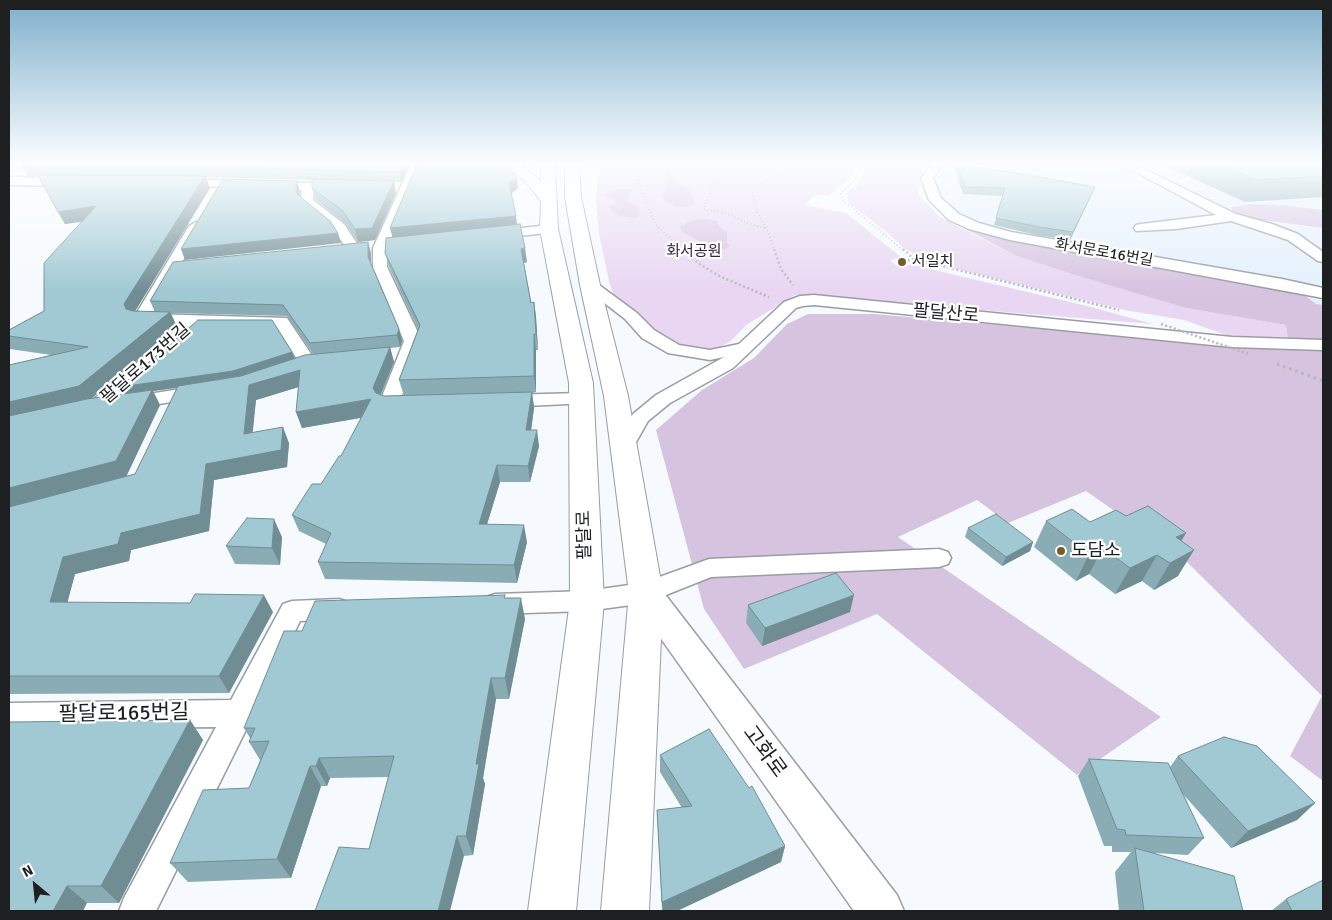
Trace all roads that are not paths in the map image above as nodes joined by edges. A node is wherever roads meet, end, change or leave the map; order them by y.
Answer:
1 (313, 205) edge
2 (396, 205) edge
3 (544, 205) edge
4 (549, 205) edge
5 (575, 205) edge
6 (940, 205) edge
7 (1204, 205) edge
8 (549, 215) junction
9 (202, 216) edge
10 (1232, 217) junction
11 (1141, 228) dead end
12 (480, 237) edge
13 (400, 245) edge
14 (353, 248) junction
15 (380, 248) junction
16 (334, 250) edge
17 (1323, 258) edge
18 (192, 264) edge
19 (173, 266) junction
20 (590, 285) junction
21 (1323, 293) edge
22 (197, 321) junction
23 (1323, 345) edge
24 (743, 348) junction
25 (309, 364) edge
26 (222, 389) edge
27 (582, 399) junction
28 (485, 401) edge
29 (427, 403) edge
30 (96, 408) junction
31 (76, 412) edge
32 (624, 446) junction
33 (939, 558) dead end
34 (646, 593) junction
35 (587, 601) junction
36 (469, 605) edge
37 (360, 608) edge
38 (238, 713) junction
39 (9, 716) edge
40 (137, 911) edge
41 (552, 911) edge
42 (625, 911) edge
43 (881, 911) edge

1 - 14 street
2 - 15 street
3 - 8 main road
4 - 8 main road, 팔달로
5 - 20 main road
6 - 21 street, 화서문로16번길
7 - 10 street
8 - 12 street
8 - 27 main road, 팔달로
9 - 19 street
10 - 11 street
10 - 17 street
13 - 15 street
14 - 15 street
14 - 16 street
15 - 29 street
18 - 19 street
19 - 22 street, 팔달로173번길
20 - 24 street
20 - 32 main road
22 - 25 street, 팔달로173번길
22 - 30 street, 팔달로173번길
23 - 24 street, 팔달산로
24 - 32 street, 팔달산로
26 - 30 street, 팔달로173번길
27 - 28 street
27 - 35 main road, 팔달로
30 - 31 street, 팔달로173번길
32 - 34 main road
33 - 34 street
34 - 35 street
34 - 42 main road
34 - 43 street, 고화로
35 - 36 street
35 - 41 main road, 팔달로
37 - 38 street
38 - 39 street, 팔달로165번길
38 - 40 street

